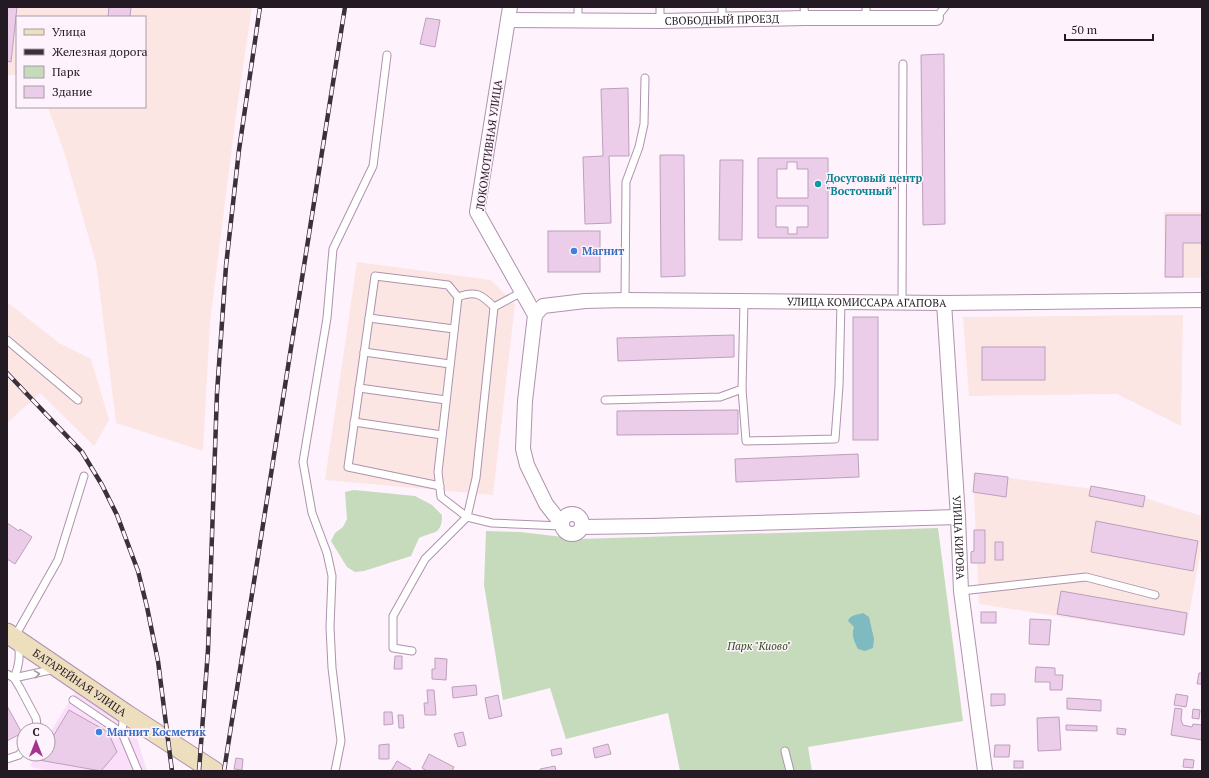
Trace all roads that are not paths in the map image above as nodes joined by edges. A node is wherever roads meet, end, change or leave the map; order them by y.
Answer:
1 (804, 12) edge
2 (940, 12) edge
3 (578, 13) edge
4 (722, 13) edge
5 (866, 13) edge
6 (509, 14) edge
7 (660, 14) edge
8 (387, 55) dead end
9 (903, 64) dead end
10 (645, 78) dead end
11 (522, 292) junction
12 (458, 297) junction
13 (625, 300) junction
14 (1202, 300) edge
15 (744, 302) junction
16 (841, 302) junction
17 (902, 302) junction
18 (944, 303) junction
19 (494, 307) junction
20 (535, 315) junction
21 (369, 318) junction
22 (454, 329) junction
23 (7, 340) edge
24 (364, 352) junction
25 (450, 364) junction
26 (359, 388) junction
27 (742, 389) junction
28 (78, 400) dead end
29 (446, 400) junction
30 (605, 400) dead end
31 (354, 422) junction
32 (442, 435) junction
33 (84, 476) dead end
34 (440, 486) junction
35 (467, 517) junction
36 (958, 517) junction
37 (562, 523) junction
38 (961, 591) junction
39 (1155, 595) dead end
40 (13, 637) edge
41 (412, 651) dead end
42 (58, 668) junction
43 (7, 674) edge
44 (14, 678) junction
45 (73, 700) dead end
46 (126, 714) junction
47 (37, 722) edge
48 (122, 733) junction
49 (785, 751) dead end
50 (138, 771) edge
51 (214, 771) edge
52 (335, 771) edge
53 (790, 771) edge
54 (985, 771) edge

1 - 4 street, СВОБОДНЫЙ ПРОЕЗД
1 - 5 street, СВОБОДНЫЙ ПРОЕЗД
2 - 5 street, СВОБОДНЫЙ ПРОЕЗД
3 - 6 street, СВОБОДНЫЙ ПРОЕЗД
3 - 7 street, СВОБОДНЫЙ ПРОЕЗД
4 - 7 street, СВОБОДНЫЙ ПРОЕЗД
6 - 11 street, ЛОКОМОТИВНАЯ УЛИЦА
8 - 52 lane
9 - 17 lane
10 - 13 lane
11 - 19 lane
11 - 20 street, ЛОКОМОТИВНАЯ УЛИЦА
12 - 19 lane
12 - 21 lane
12 - 22 lane
13 - 15 street, УЛИЦА КОМИССАРА АГАПОВА
13 - 20 street, УЛИЦА КОМИССАРА АГАПОВА
14 - 18 street, УЛИЦА КОМИССАРА АГАПОВА
15 - 16 street, УЛИЦА КОМИССАРА АГАПОВА
15 - 27 lane
16 - 17 street, УЛИЦА КОМИССАРА АГАПОВА
16 - 27 lane
17 - 18 street, УЛИЦА КОМИССАРА АГАПОВА
18 - 36 street, УЛИЦА КИРОВА
19 - 35 lane
20 - 37 street
21 - 22 lane
21 - 24 lane
22 - 25 lane
23 - 28 lane
24 - 25 lane
24 - 26 lane
25 - 29 lane
26 - 29 lane
26 - 31 lane
27 - 30 lane
29 - 32 lane
31 - 32 lane
31 - 34 lane
32 - 34 lane
33 - 40 lane
34 - 35 lane
35 - 37 lane
35 - 41 lane
36 - 37 street
36 - 38 street, УЛИЦА КИРОВА
38 - 39 lane
38 - 54 street, УЛИЦА КИРОВА
40 - 42 main road, БАТАРЕЙНАЯ УЛИЦА
40 - 44 lane
44 -> 42 lane
42 - 46 main road, БАТАРЕЙНАЯ УЛИЦА
43 - 44 lane
44 - 47 lane
45 - 48 lane
46 - 48 lane
46 - 51 main road, БАТАРЕЙНАЯ УЛИЦА
48 - 50 lane
49 - 53 lane

